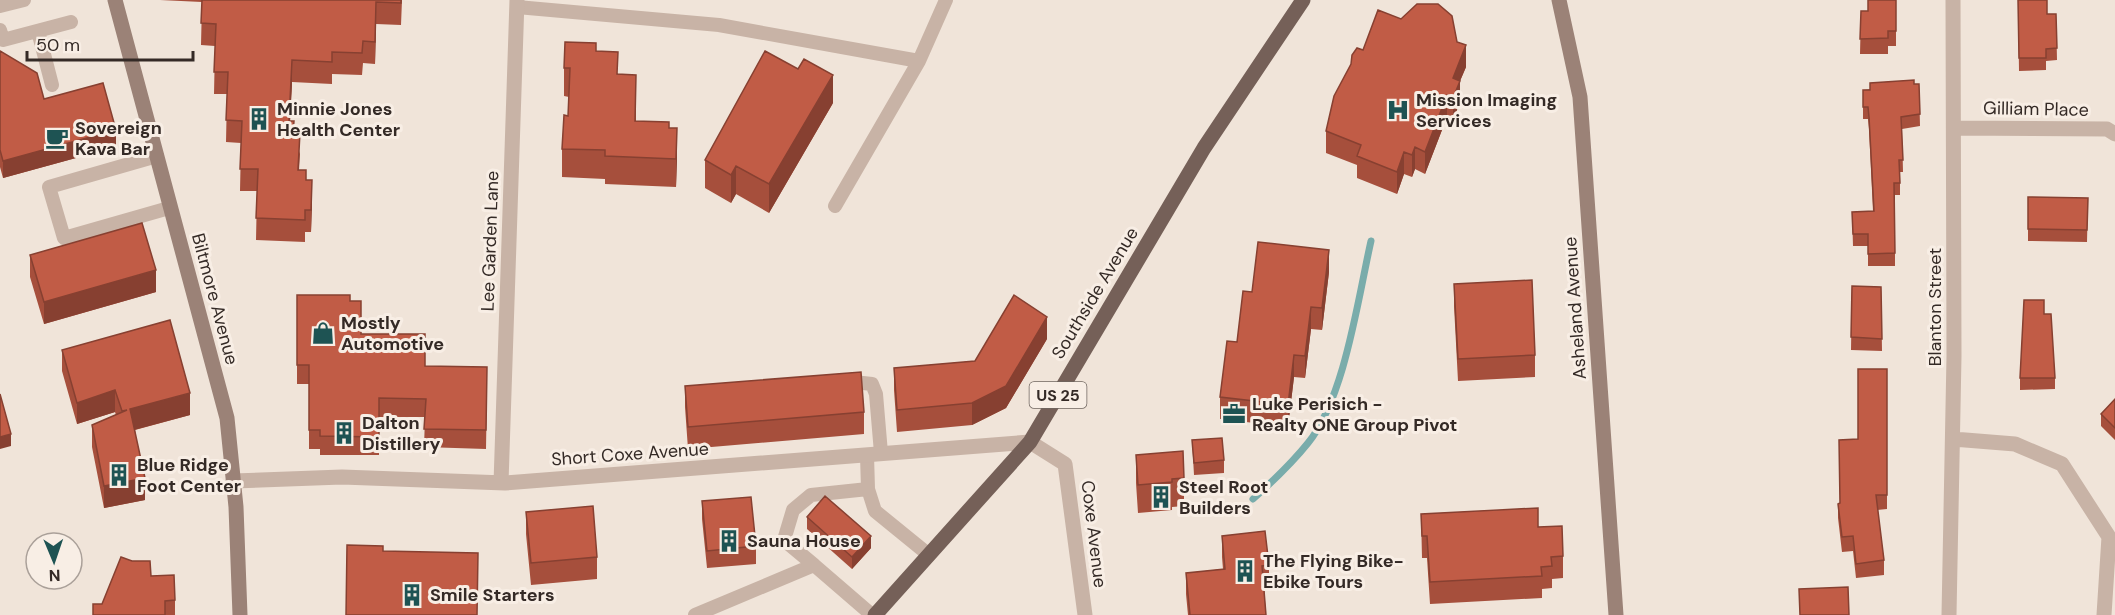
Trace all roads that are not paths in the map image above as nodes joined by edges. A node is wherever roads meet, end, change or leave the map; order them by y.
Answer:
1 (24, 0) edge
2 (115, 0) edge
3 (946, 0) edge
4 (1303, 0) edge
5 (1559, 0) edge
6 (1953, 0) edge
7 (517, 3) edge
8 (0, 6) edge
9 (71, 22) dead end
10 (0, 30) edge
11 (38, 32) junction
12 (919, 61) junction
13 (52, 85) dead end
14 (1955, 128) junction
15 (2115, 134) edge
16 (157, 156) junction
17 (835, 206) dead end
18 (170, 208) junction
19 (829, 381) edge
20 (1953, 439) junction
21 (1029, 442) junction
22 (874, 454) junction
23 (233, 480) junction
24 (501, 483) junction
25 (868, 489) junction
26 (928, 555) junction
27 (814, 565) junction
28 (240, 615) edge
29 (695, 615) edge
30 (873, 615) edge
31 (1085, 615) edge
32 (1616, 615) edge
33 (1949, 615) edge
34 (2104, 615) edge

1 - 8 lane
2 - 16 main road, Biltmore Avenue
3 - 12 lane
4 - 21 main road, Southside Avenue / US 25
5 - 32 main road, Asheland Avenue
6 - 14 street, Blanton Street
7 - 12 lane
7 - 24 street, Lee Garden Lane
9 - 11 lane
10 - 11 lane
11 - 13 lane
12 - 17 lane
14 - 15 street, Gilliam Place
14 - 20 street, Blanton Street
16 - 18 main road, Biltmore Avenue
16 - 18 lane
18 - 23 main road, Biltmore Avenue
19 - 22 lane
20 - 33 street, Blanton Street
20 - 34 street
21 - 22 street, Short Coxe Avenue
21 - 26 main road, Southside Avenue / US 25
21 - 31 street, Coxe Avenue
22 - 24 street, Short Coxe Avenue
22 - 25 lane
23 - 24 street, Short Coxe Avenue
23 - 28 main road, Biltmore Avenue
25 - 26 lane
25 - 27 lane
26 - 30 main road, Southside Avenue / US 25
27 - 29 lane
27 - 30 lane

